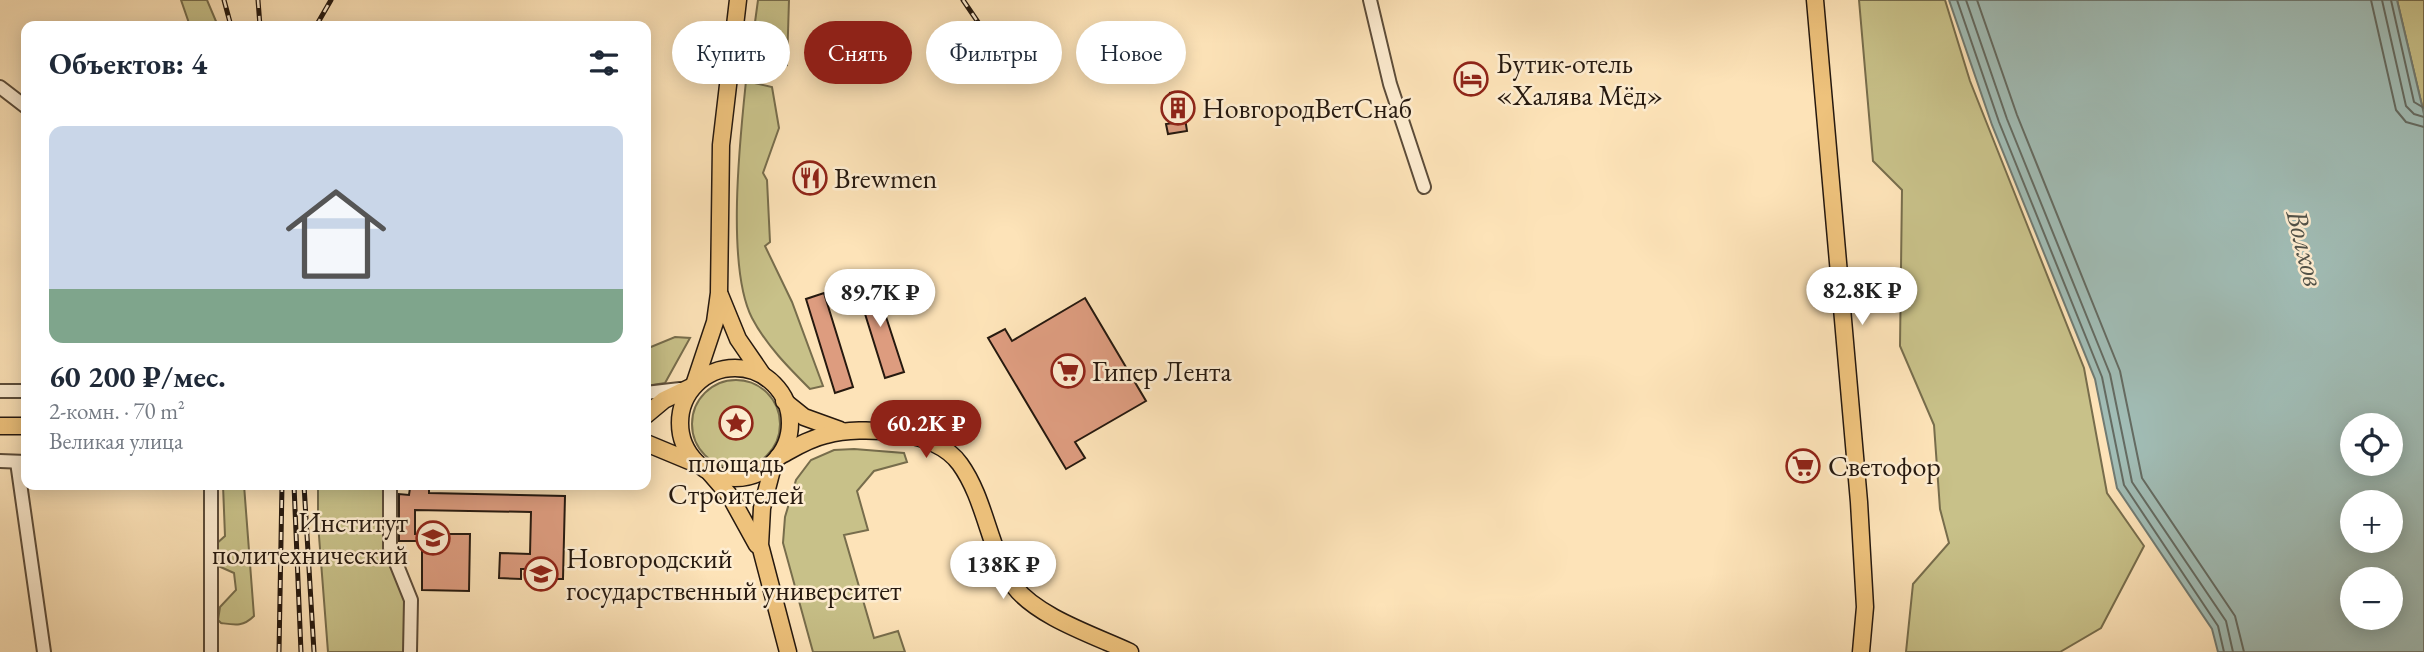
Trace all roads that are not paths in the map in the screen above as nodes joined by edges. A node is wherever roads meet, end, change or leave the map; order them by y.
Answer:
1 (738, 0) edge
2 (1370, 0) edge
3 (1815, 0) edge
4 (0, 87) edge
5 (21, 103) edge
6 (1424, 187) dead end
7 (719, 293) junction
8 (765, 379) junction
9 (690, 386) junction
10 (0, 391) edge
11 (21, 391) edge
12 (651, 392) edge
13 (784, 401) junction
14 (651, 412) edge
15 (0, 426) edge
16 (21, 426) edge
17 (844, 431) junction
18 (651, 446) edge
19 (776, 459) junction
20 (0, 461) edge
21 (21, 462) edge
22 (704, 467) junction
23 (24, 490) edge
24 (211, 490) edge
25 (390, 490) edge
26 (762, 556) junction
27 (44, 652) edge
28 (211, 652) edge
29 (410, 652) edge
30 (788, 652) edge
31 (1130, 652) edge
32 (1861, 652) edge

1 - 7 main road
2 - 6 street
3 - 32 main road
4 - 5 street
7 - 8 main road
7 - 9 main road
8 - 9 main road
8 - 13 main road
9 - 12 street
9 - 14 main road
9 - 22 main road
10 - 11 street
13 - 17 main road
13 - 19 main road
15 - 16 main road
17 - 19 main road
17 - 31 main road
18 - 22 main road
19 - 22 main road
19 - 26 main road
20 - 21 street
22 - 26 main road
23 - 27 street
24 - 28 street
25 - 29 street
26 - 30 main road

